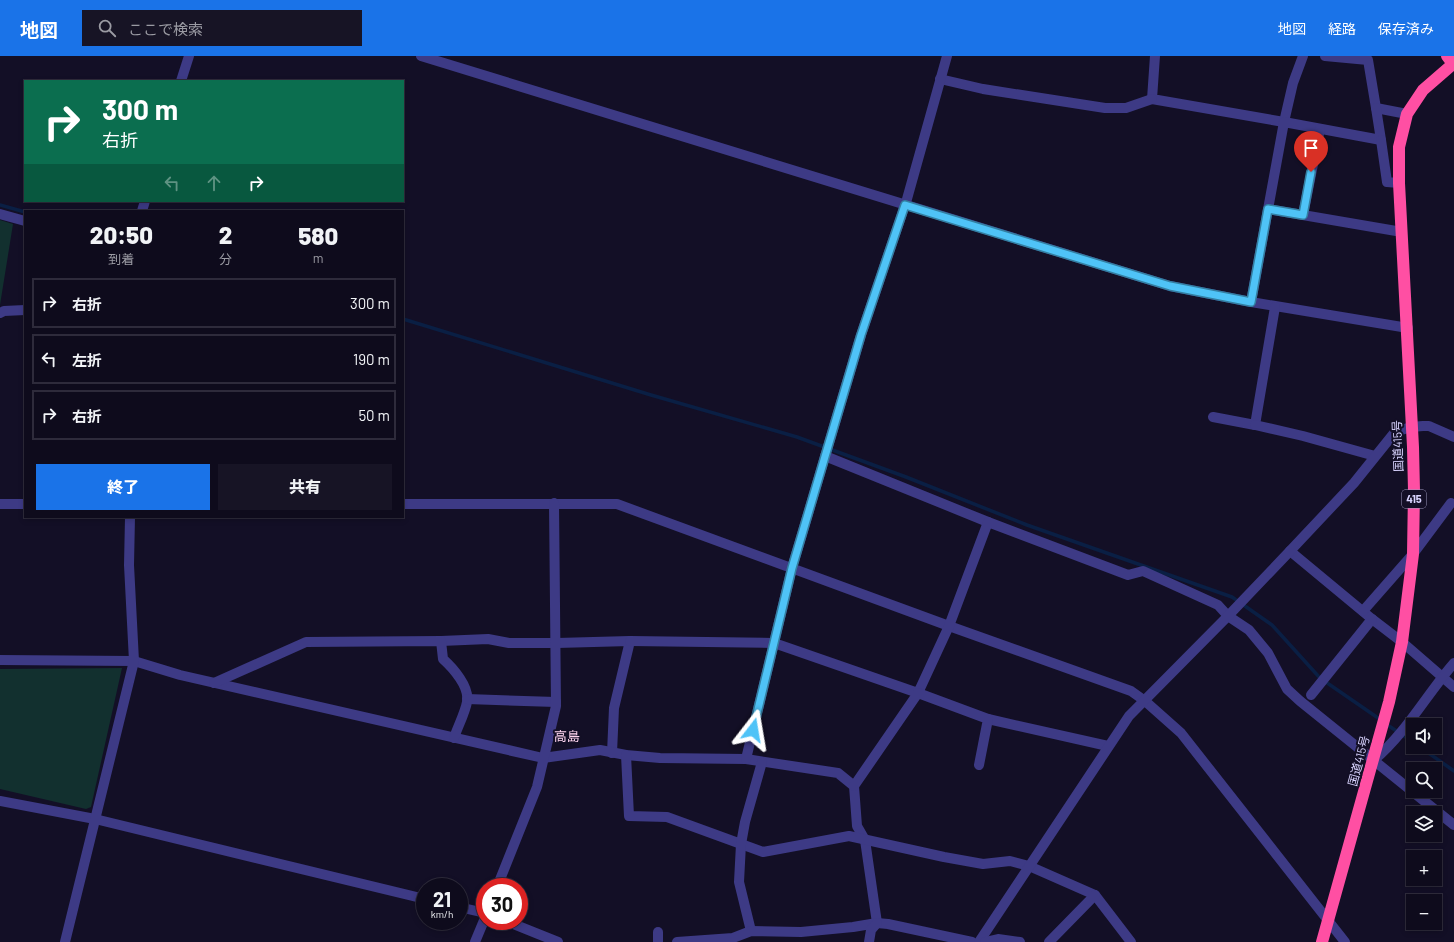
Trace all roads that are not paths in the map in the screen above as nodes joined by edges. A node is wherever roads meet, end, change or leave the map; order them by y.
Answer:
1 (189, 56) edge
2 (421, 56) edge
3 (947, 56) edge
4 (1155, 56) edge
5 (1303, 56) edge
6 (1325, 56) edge
7 (1447, 56) edge
8 (1367, 58) edge
9 (940, 79) junction
10 (181, 80) edge
11 (1152, 99) junction
12 (1376, 108) junction
13 (1407, 114) junction
14 (1284, 122) junction
15 (1320, 129) junction
16 (1380, 140) junction
17 (1400, 183) junction
18 (905, 205) junction
19 (1268, 209) junction
20 (0, 214) edge
21 (1303, 215) junction
22 (24, 221) edge
23 (1402, 232) junction
24 (1251, 302) junction
25 (1275, 307) junction
26 (24, 310) edge
27 (0, 313) edge
28 (1408, 328) junction
29 (1213, 417) dead end
30 (1255, 425) junction
31 (1411, 427) junction
32 (1454, 437) edge
33 (825, 456) junction
34 (1375, 456) junction
35 (554, 503) junction
36 (1451, 503) dead end
37 (0, 504) edge
38 (24, 504) edge
39 (404, 504) edge
40 (130, 518) edge
41 (988, 522) junction
42 (1290, 551) junction
43 (1413, 554) junction
44 (792, 568) junction
45 (1363, 611) junction
46 (1228, 616) junction
47 (1372, 620) junction
48 (949, 626) junction
49 (441, 641) junction
50 (630, 641) junction
51 (1402, 642) junction
52 (556, 643) junction
53 (774, 643) junction
54 (0, 660) edge
55 (134, 661) junction
56 (1454, 663) edge
57 (1442, 677) junction
58 (214, 682) junction
59 (1454, 687) edge
60 (918, 693) junction
61 (1311, 695) dead end
62 (467, 699) junction
63 (1145, 701) junction
64 (556, 702) junction
65 (988, 719) junction
66 (454, 738) junction
67 (1108, 746) junction
68 (612, 752) junction
69 (626, 755) junction
70 (543, 758) junction
71 (746, 759) junction
72 (1374, 760) junction
73 (762, 762) junction
74 (978, 765) dead end
75 (854, 786) junction
76 (0, 800) edge
77 (95, 819) junction
78 (1454, 825) edge
79 (865, 840) junction
80 (741, 844) junction
81 (1029, 866) junction
82 (501, 878) edge
83 (1095, 895) junction
84 (416, 897) edge
85 (1329, 921) junction
86 (877, 923) junction
87 (480, 930) edge
88 (528, 930) edge
89 (751, 931) junction
90 (65, 942) edge
91 (475, 942) edge
92 (558, 942) edge
93 (677, 942) edge
94 (869, 942) edge
95 (972, 942) edge
96 (979, 942) edge
97 (985, 942) edge
98 (1020, 942) edge
99 (1049, 942) edge
100 (1131, 942) edge
101 (1322, 942) edge
102 (1345, 942) edge

1 - 10 street
2 - 18 street
3 - 9 street
4 - 11 street
5 - 14 street
6 - 8 street
7 - 13 highway, 国道415号 / 415
8 - 12 street
9 - 11 street
9 - 18 street
11 - 14 street
12 - 13 street
12 - 16 street
13 - 17 highway, 国道415号 / 415
14 - 15 street
14 - 19 street
15 - 16 street
15 - 21 street
16 - 17 street
17 - 23 highway, 国道415号 / 415
18 - 24 street
18 - 33 street
19 - 21 street
19 - 24 street
20 - 22 street
21 - 23 street
23 - 28 highway, 国道415号 / 415
24 - 25 street
25 - 28 street
25 - 30 street
26 - 27 street
28 - 31 highway, 国道415号 / 415
29 - 30 street
30 - 34 street
31 - 32 street
31 - 34 street
31 - 43 highway, 国道415号 / 415
33 - 41 street
33 - 44 street
34 - 42 street
35 - 39 street
35 - 44 street
35 - 52 street
36 - 43 street
37 - 38 street
40 - 55 street
41 - 46 street
41 - 48 street
42 - 45 street
42 - 46 street
43 - 45 street
43 - 51 highway, 国道415号 / 415
44 - 48 street
44 - 53 street
45 - 47 street
46 - 63 street
46 - 72 street
47 - 51 street
47 - 61 street
48 - 60 street
48 - 63 street
49 - 52 street
49 - 58 street
49 - 62 street
50 - 52 street
50 - 53 street
50 - 68 street
51 - 57 street
51 - 72 highway, 国道415号 / 415
52 - 64 street
53 - 60 street
53 - 71 street
54 - 55 street
55 - 58 street
55 - 77 street
56 - 57 street
57 - 59 street
57 - 72 street
58 - 66 street
60 - 65 street
60 - 75 street
62 - 64 street
62 - 66 street
63 - 67 street
63 - 85 street
64 - 70 street
65 - 67 street
65 - 74 street
66 - 70 street
67 - 81 street
68 - 69 street
68 - 70 street
69 - 71 street
69 - 80 street
70 - 82 street
71 - 73 street
72 - 78 street
72 - 85 highway, 国道415号 / 415
73 - 75 street
73 - 80 street
75 - 79 street
76 - 77 street
77 - 84 street
77 - 90 street
79 - 80 street
79 - 81 street
79 - 86 street
80 - 89 street
81 - 83 street
81 - 96 street
83 - 99 street
83 - 100 street
85 - 101 highway, 国道415号 / 415
85 - 102 street
86 - 89 street
86 - 94 street
86 - 95 street
87 - 91 street
88 - 92 street
89 - 93 street
97 - 98 street

